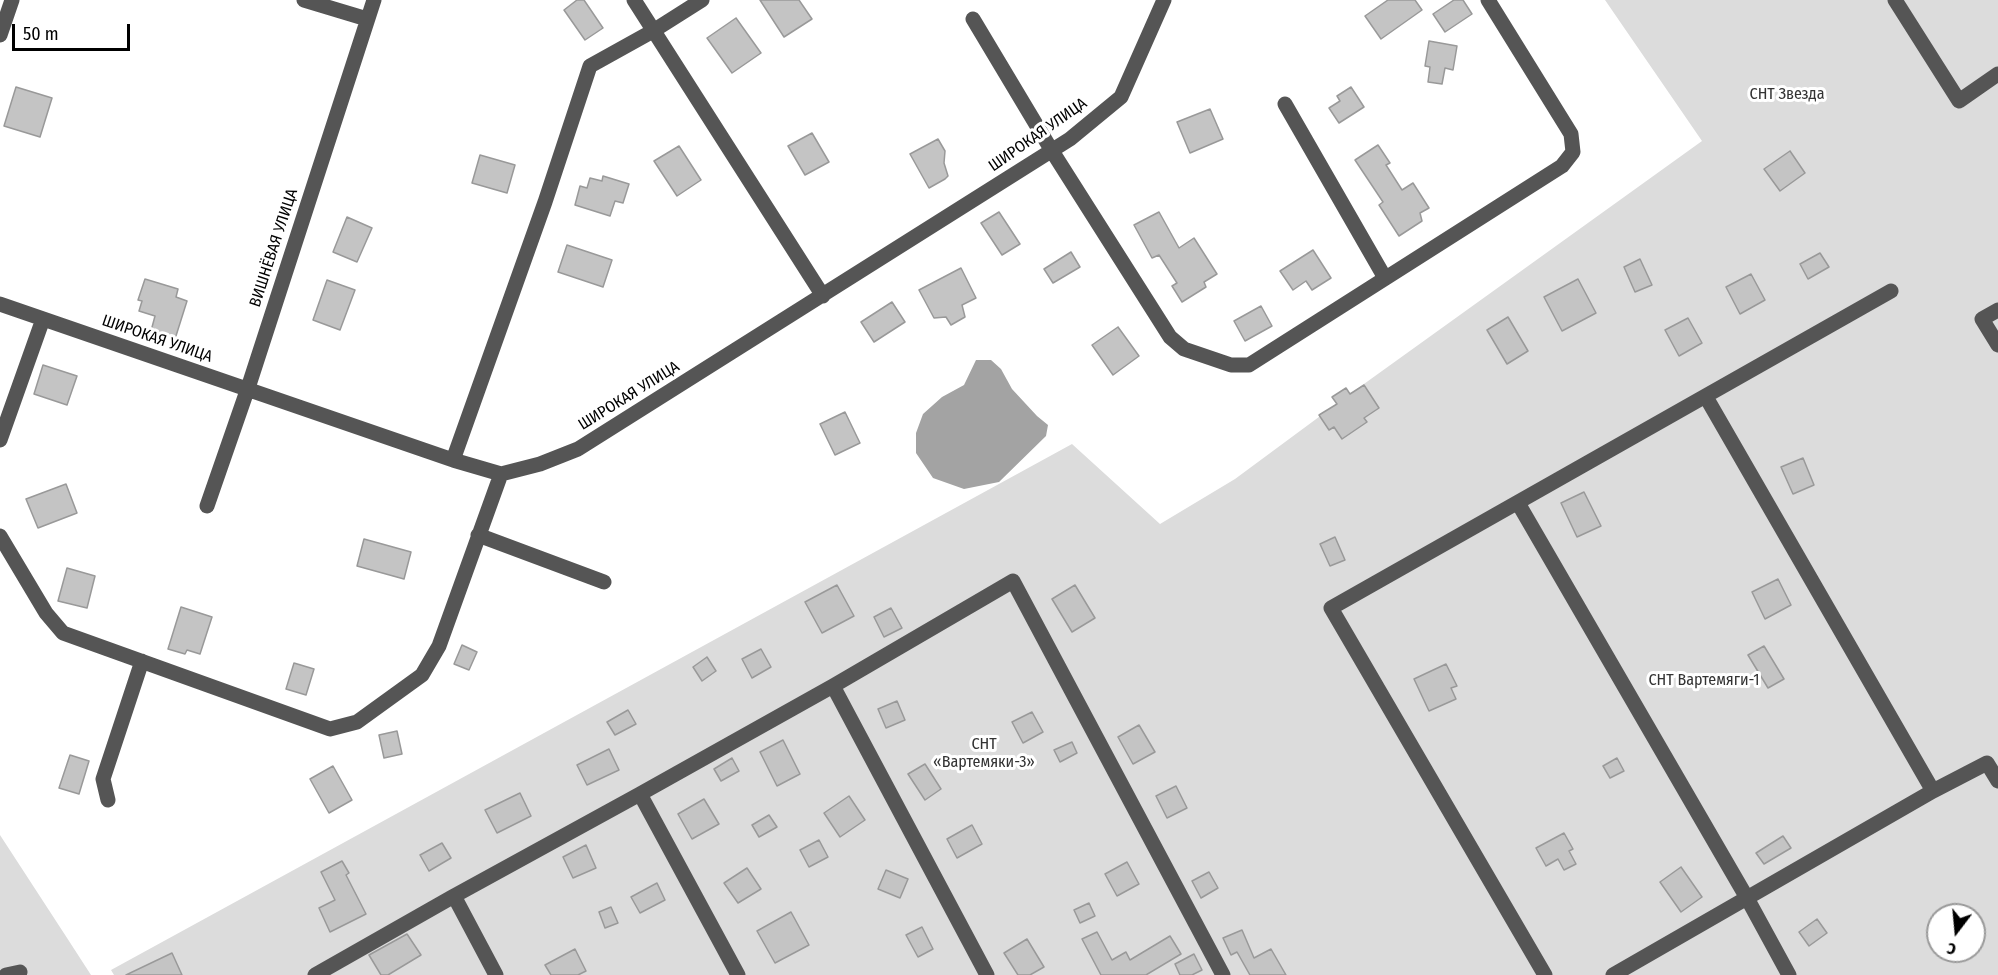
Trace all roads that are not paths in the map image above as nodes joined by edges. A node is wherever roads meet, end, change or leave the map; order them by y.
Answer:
1 (12, 0) edge
2 (304, 0) edge
3 (374, 0) edge
4 (634, 0) edge
5 (702, 0) edge
6 (1164, 0) edge
7 (1488, 0) edge
8 (1895, 0) edge
9 (367, 19) junction
10 (973, 19) dead end
11 (653, 31) junction
12 (0, 35) edge
13 (1998, 74) edge
14 (1285, 104) dead end
15 (1052, 152) junction
16 (1385, 278) junction
17 (1891, 291) dead end
18 (823, 296) junction
19 (0, 304) edge
20 (1998, 310) edge
21 (43, 319) junction
22 (1998, 345) edge
23 (248, 388) junction
24 (1706, 397) junction
25 (0, 440) edge
26 (453, 460) junction
27 (501, 474) junction
28 (1518, 503) junction
29 (207, 506) dead end
30 (478, 535) junction
31 (0, 536) edge
32 (604, 582) dead end
33 (142, 661) junction
34 (833, 686) junction
35 (1993, 760) edge
36 (1998, 781) edge
37 (1933, 791) junction
38 (640, 794) junction
39 (108, 800) dead end
40 (454, 896) junction
41 (1747, 898) junction
42 (315, 975) edge
43 (496, 975) edge
44 (738, 975) edge
45 (987, 975) edge
46 (1223, 975) edge
47 (1545, 975) edge
48 (1613, 975) edge
49 (1789, 975) edge

1 - 12 street
2 - 9 street
3 - 9 street, ВИШНЁВАЯ УЛИЦА
4 - 11 street
5 - 11 street
6 - 15 street, ШИРОКАЯ УЛИЦА
7 - 16 street
8 - 13 street
9 - 23 street, ВИШНЁВАЯ УЛИЦА
10 - 15 street
11 - 18 street
11 - 26 street
14 - 16 street
15 - 16 street
15 - 18 street, ШИРОКАЯ УЛИЦА
17 - 24 street
18 - 27 street, ШИРОКАЯ УЛИЦА
19 - 21 street, ШИРОКАЯ УЛИЦА
20 - 22 street
21 - 23 street, ШИРОКАЯ УЛИЦА
21 - 25 street
23 - 26 street, ШИРОКАЯ УЛИЦА
23 - 29 street, ВИШНЁВАЯ УЛИЦА
24 - 28 street
24 - 37 street
26 - 27 street, ШИРОКАЯ УЛИЦА
27 - 30 street
28 - 41 street
28 - 47 street
30 - 32 street
30 - 33 street
31 - 33 street
33 - 39 street
34 - 38 street
34 - 45 street
34 - 46 street
35 - 36 street
35 - 37 street
37 - 41 street
38 - 40 street
38 - 44 street
40 - 42 street
40 - 43 street
41 - 48 street
41 - 49 street

